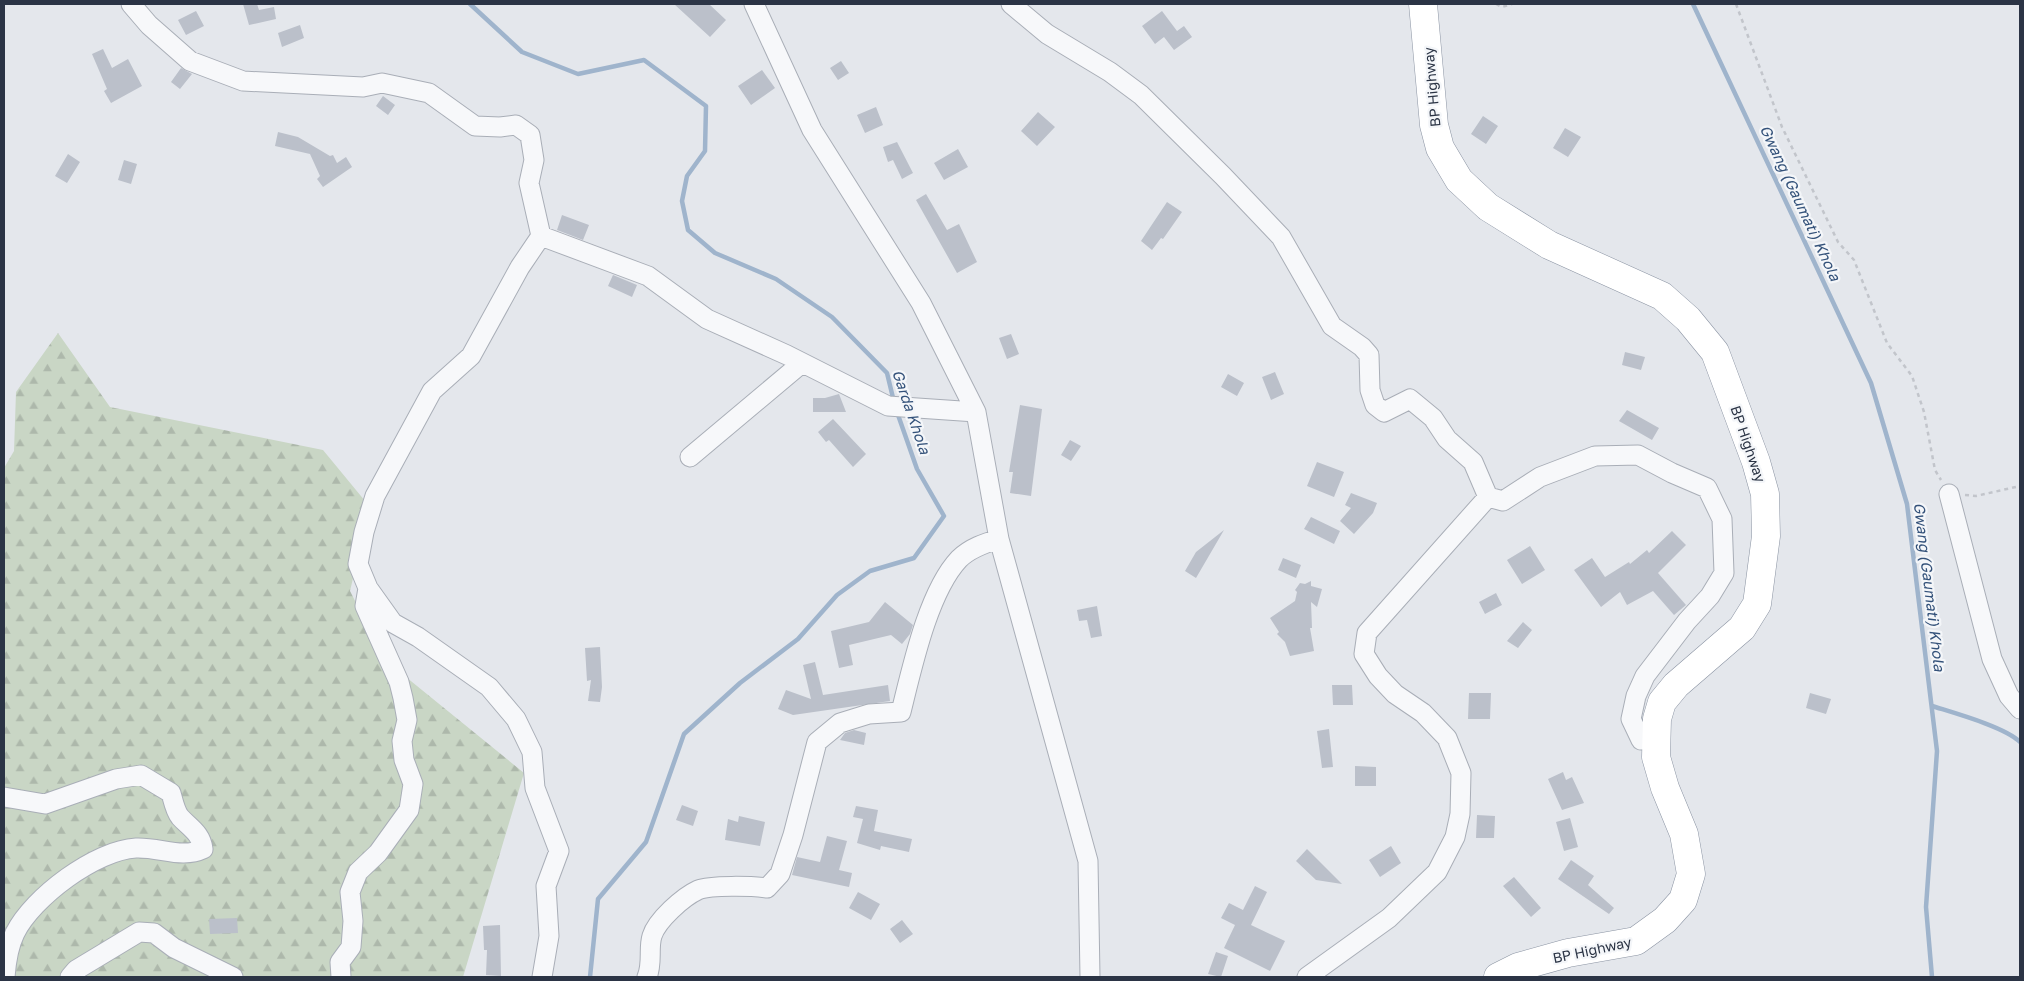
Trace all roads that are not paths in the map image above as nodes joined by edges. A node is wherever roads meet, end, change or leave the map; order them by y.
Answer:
1 (131, 4) edge
2 (754, 4) edge
3 (1011, 4) edge
4 (1423, 4) edge
5 (541, 236) junction
6 (802, 363) junction
7 (976, 412) junction
8 (690, 457) dead end
9 (1949, 494) road end
10 (1488, 497) junction
11 (999, 538) junction
12 (368, 588) junction
13 (2020, 709) edge
14 (1655, 736) junction
15 (4, 797) edge
16 (5, 977) edge
17 (70, 977) edge
18 (233, 977) edge
19 (341, 977) edge
20 (542, 977) edge
21 (648, 977) edge
22 (1090, 977) edge
23 (1307, 977) edge
24 (1498, 977) edge

1 - 5 street
2 - 7 street
3 - 10 street
4 - 14 highway, BP Highway
5 - 6 street
5 - 12 street
6 - 7 street
6 - 8 street
7 - 11 street
9 - 13 street
10 - 14 street
10 - 23 street
11 - 21 street
11 - 22 street
12 - 19 street
12 - 20 street
14 - 24 highway, BP Highway
15 - 16 street
17 - 18 street

